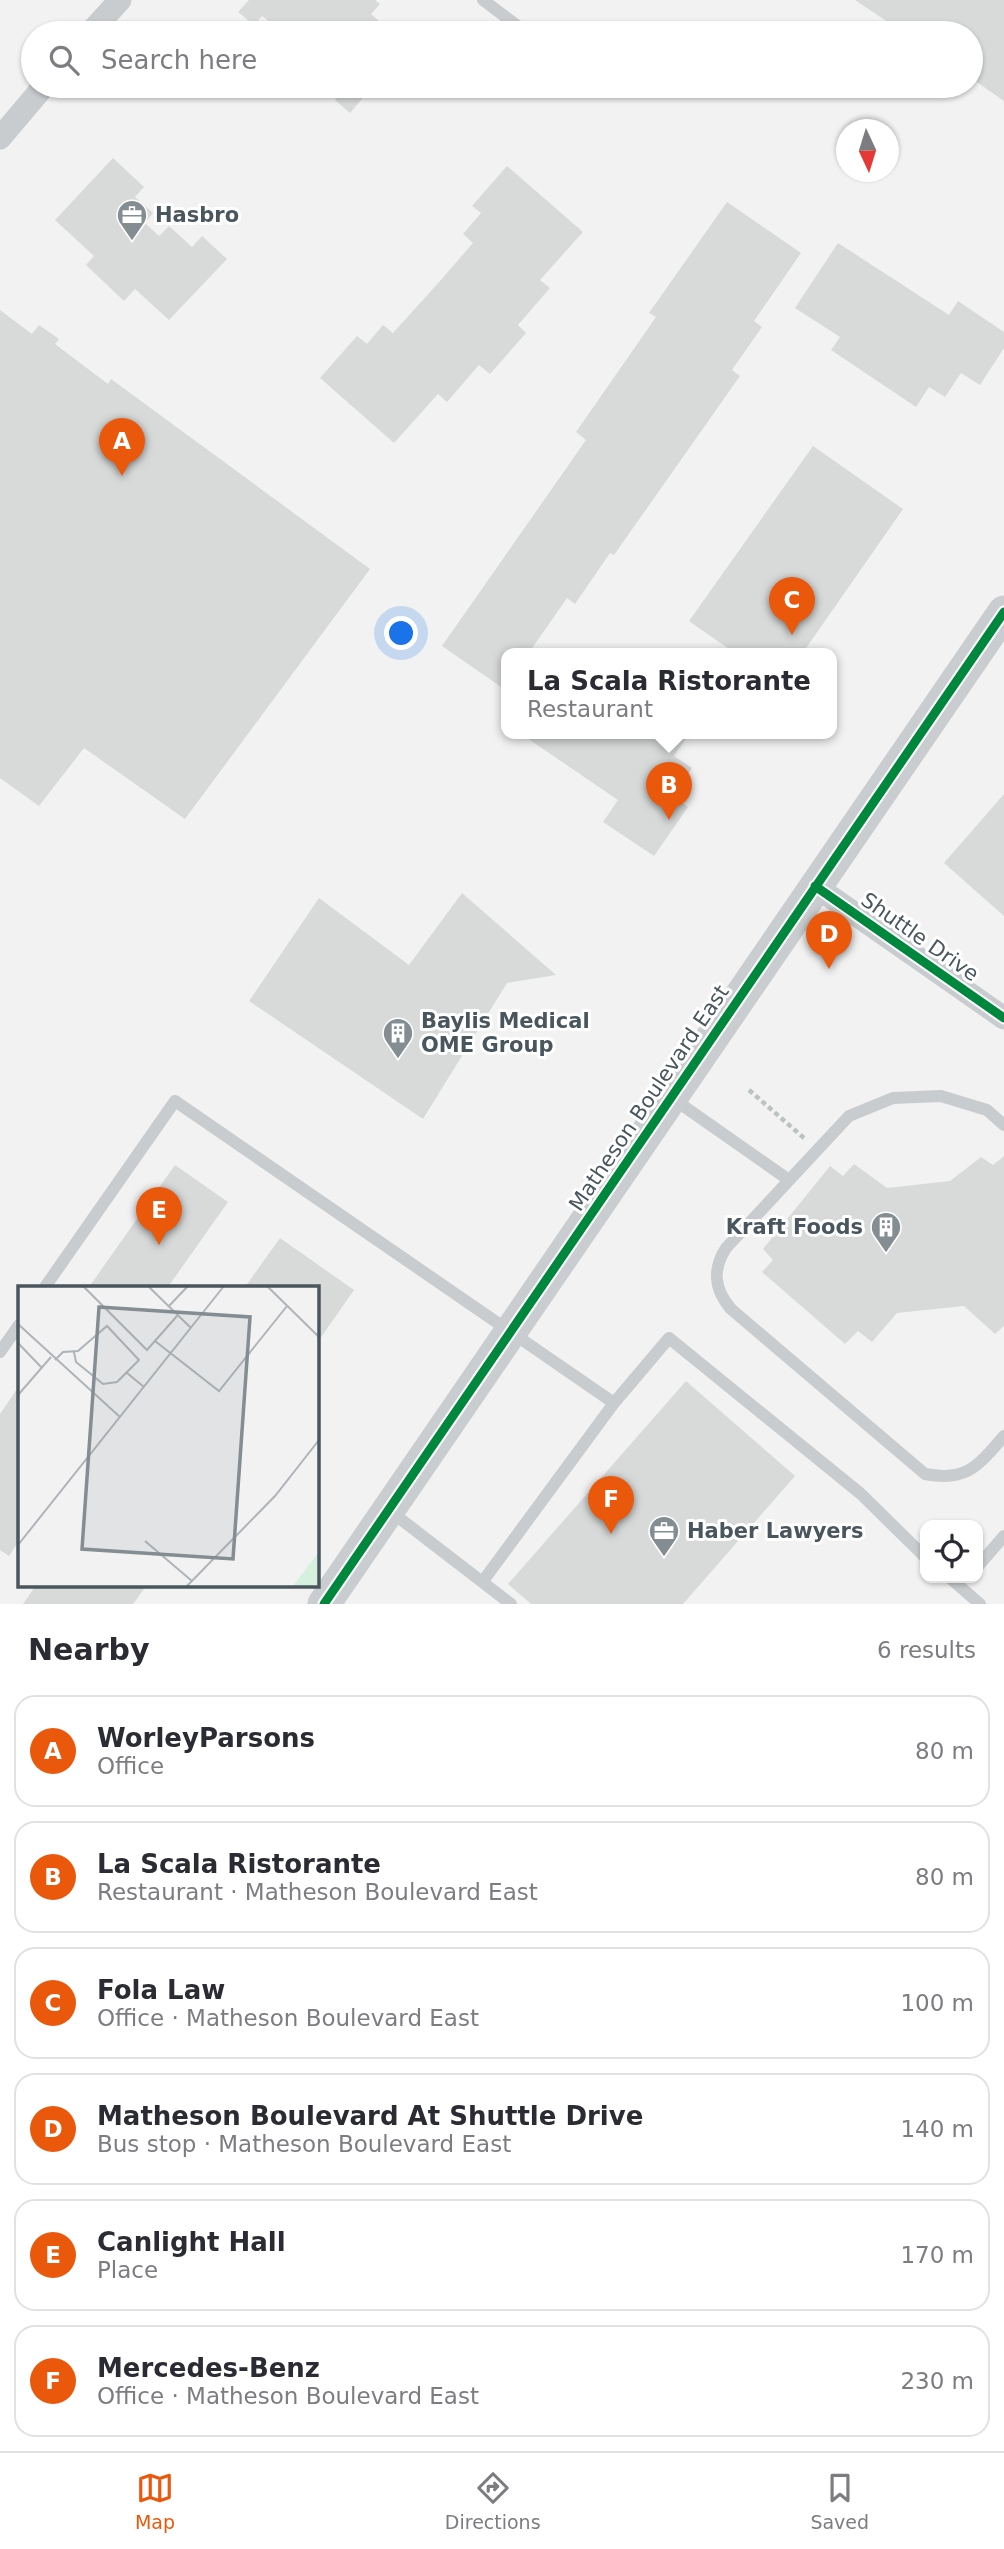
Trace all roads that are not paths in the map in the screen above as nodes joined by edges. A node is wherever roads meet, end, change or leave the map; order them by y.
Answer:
1 (120, 0) edge
2 (483, 0) edge
3 (101, 21) edge
4 (511, 21) edge
5 (34, 98) edge
6 (0, 138) edge
7 (1004, 612) edge
8 (815, 886) junction
9 (1004, 1018) edge
10 (671, 1098) junction
11 (1004, 1125) edge
12 (789, 1180) junction
13 (46, 1286) edge
14 (18, 1326) edge
15 (510, 1330) junction
16 (0, 1352) edge
17 (614, 1403) junction
18 (1004, 1436) edge
19 (387, 1508) junction
20 (1004, 1536) edge
21 (920, 1552) edge
22 (983, 1560) edge
23 (483, 1581) junction
24 (961, 1583) edge
25 (324, 1604) edge
26 (511, 1604) edge
27 (980, 1604) edge

1 - 3 street
2 - 4 lane
5 - 6 street
7 - 8 street, Matheson Boulevard East
8 - 9 street, Shuttle Drive
8 - 10 street, Matheson Boulevard East
10 - 12 lane
10 - 15 street, Matheson Boulevard East
11 - 12 lane
12 - 18 lane
13 - 15 lane
14 - 16 lane
15 - 17 lane
15 - 19 street, Matheson Boulevard East
17 - 21 lane
17 - 23 lane
19 - 23 lane
19 - 25 street, Matheson Boulevard East
20 - 22 lane
23 - 26 lane
24 - 27 lane

